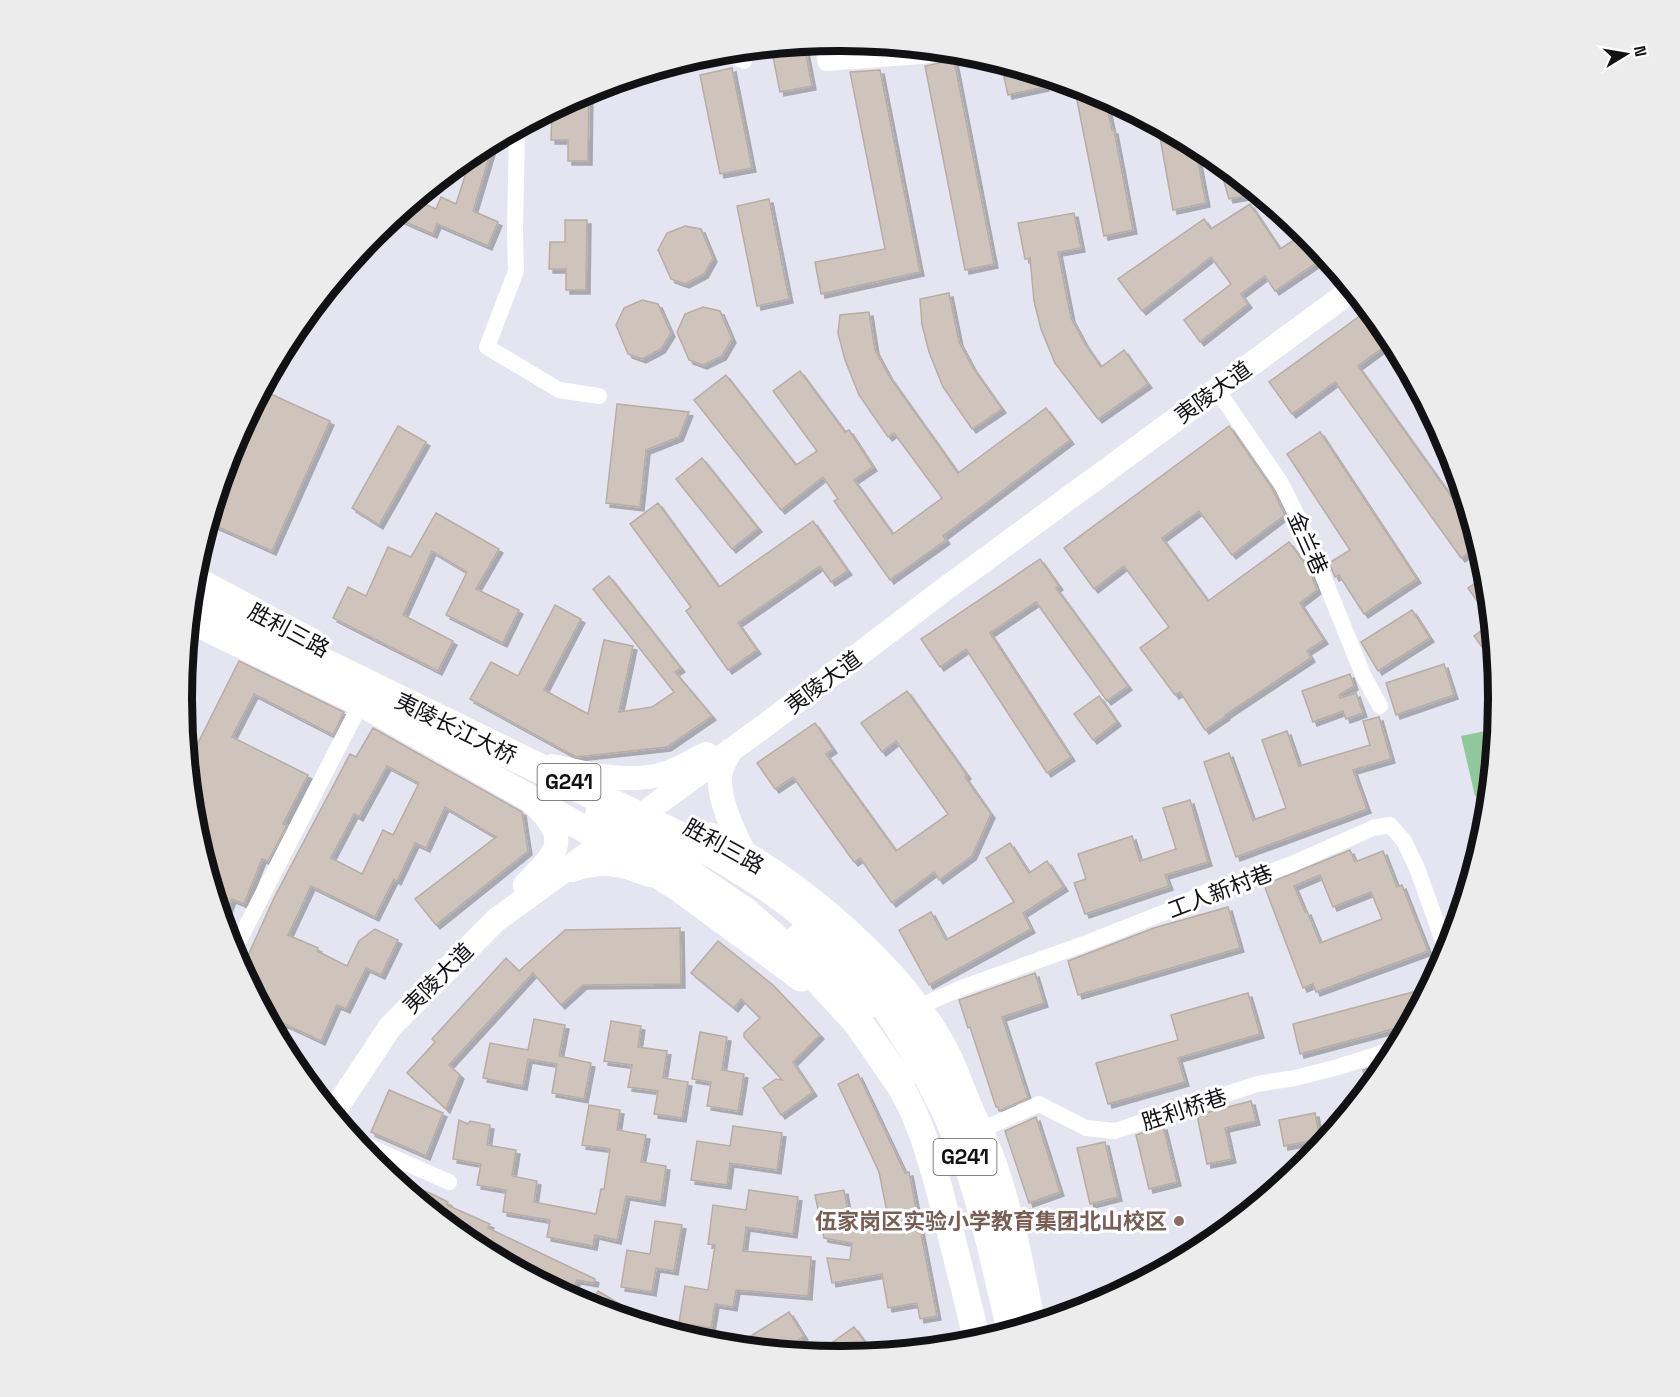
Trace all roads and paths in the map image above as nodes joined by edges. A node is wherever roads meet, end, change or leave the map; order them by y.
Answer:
1 (824, 51) edge
2 (918, 56) edge
3 (517, 138) edge
4 (1339, 286) edge
5 (1346, 294) edge
6 (1217, 390) junction
7 (599, 396) dead end
8 (203, 584) edge
9 (200, 603) edge
10 (198, 616) edge
11 (197, 623) edge
12 (361, 703) junction
13 (1380, 706) dead end
14 (721, 750) junction
15 (549, 765) junction
16 (523, 795) junction
17 (644, 806) junction
18 (598, 830) junction
19 (745, 855) junction
20 (532, 887) junction
21 (680, 889) junction
22 (812, 921) junction
23 (1442, 937) edge
24 (239, 939) edge
25 (873, 1005) junction
26 (918, 1007) junction
27 (1381, 1053) edge
28 (900, 1083) junction
29 (331, 1099) edge
30 (337, 1106) edge
31 (979, 1131) junction
32 (376, 1150) edge
33 (449, 1182) dead end
34 (1031, 1317) edge
35 (1022, 1320) edge
36 (1010, 1323) edge
37 (995, 1327) edge
38 (975, 1332) edge

1 - 2 street
3 - 7 street
4 - 14 main road, 夷陵大道
5 - 6 main road, 夷陵大道
6 - 13 street, 金兰巷
6 - 14 main road, 夷陵大道
8 - 15 main road, 胜利三路
9 - 22 highway, 夷陵长江大桥 / G241
10 - 18 highway, 夷陵长江大桥 / G241
11 - 12 main road, 胜利三路
12 - 16 main road, 胜利三路
12 - 24 street
14 - 15 main road
14 - 17 main road, 夷陵大道
14 - 19 main road
15 - 17 main road, 胜利三路
16 - 18 main road, 胜利三路
16 - 20 main road
17 - 18 main road, 夷陵大道
17 - 19 main road, 胜利三路
18 - 20 main road, 夷陵大道
18 - 21 main road, 胜利三路
18 - 25 highway, 夷陵长江大桥 / G241
18 - 28 highway
19 - 26 main road, 胜利三路
20 - 21 main road
20 - 29 main road, 夷陵大道
20 - 30 main road, 夷陵大道
21 - 28 main road, 胜利三路
22 - 25 highway, 夷陵长江大桥 / G241
22 - 35 highway
23 - 26 street, 工人新村巷
25 - 36 highway, G241
25 - 37 highway, G241
26 - 31 main road, 胜利三路
27 - 31 street, 胜利桥巷
28 - 38 main road, 胜利三路
31 - 34 main road, 胜利三路
32 - 33 street

